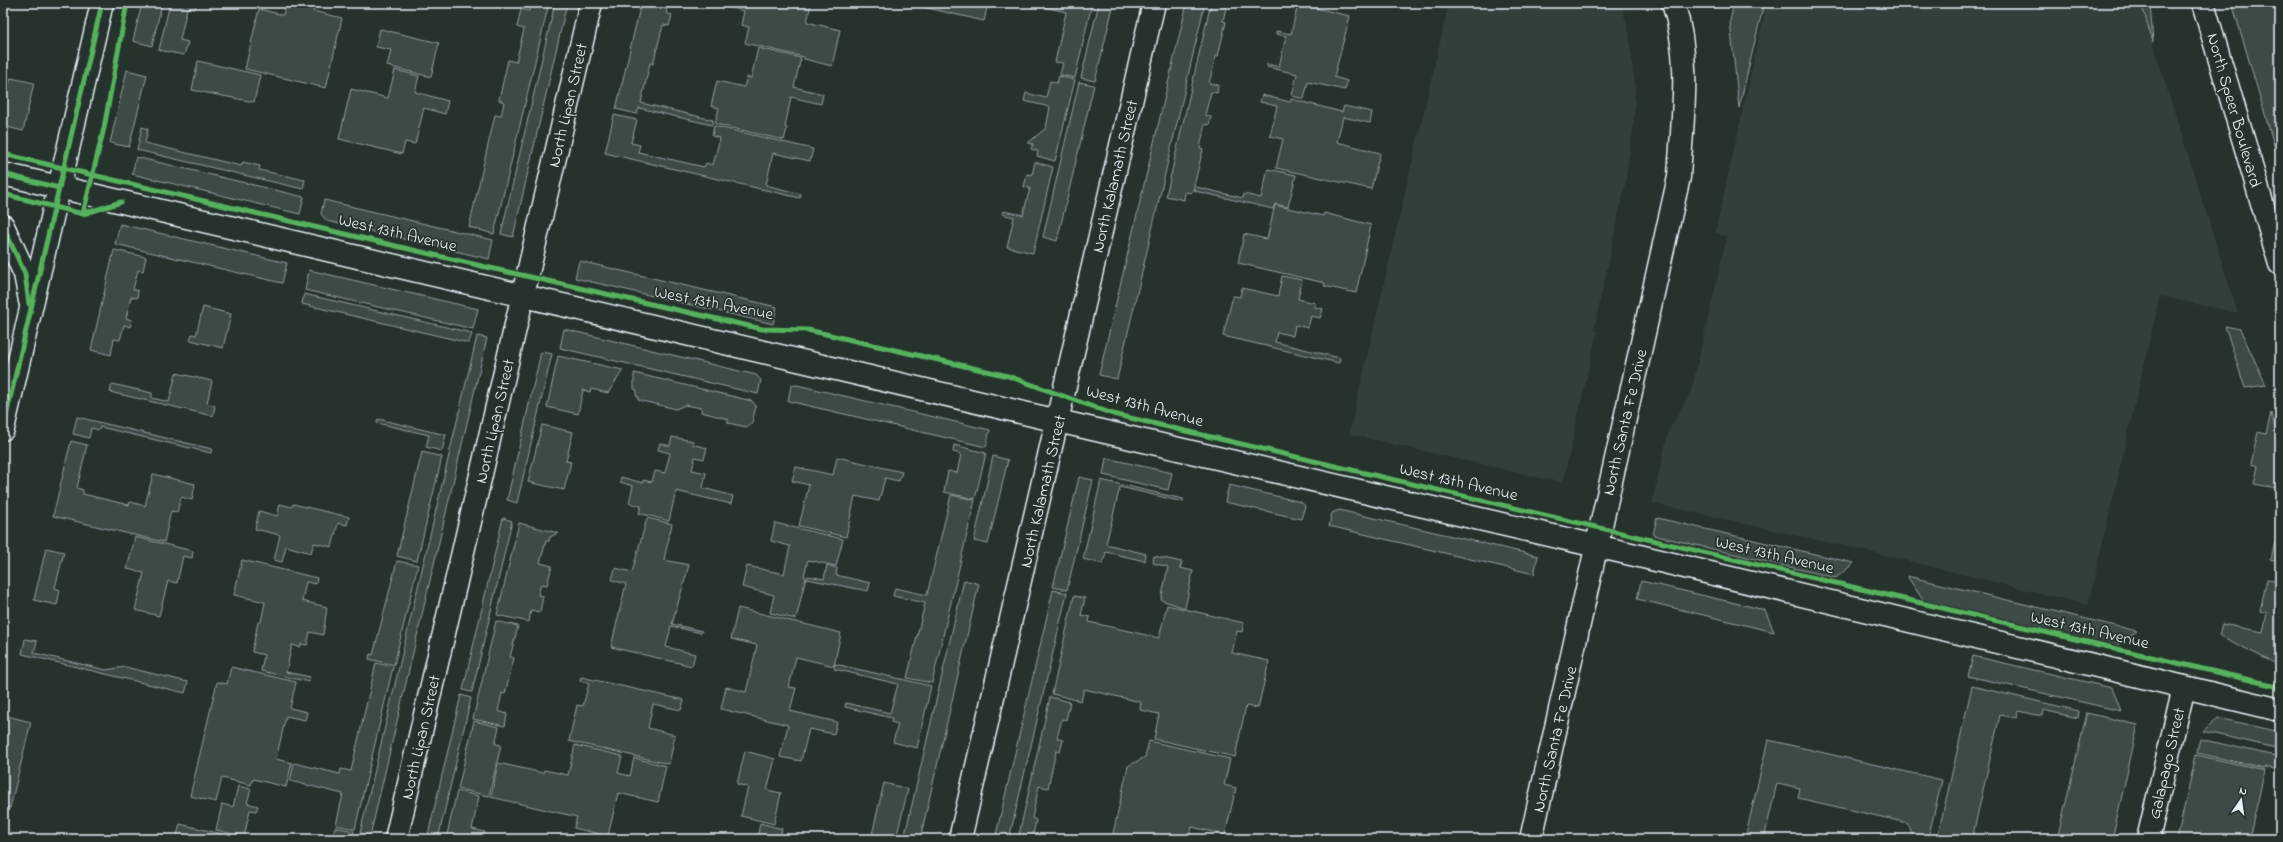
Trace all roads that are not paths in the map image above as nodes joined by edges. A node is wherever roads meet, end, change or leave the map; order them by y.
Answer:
1 (102, 3) edge
2 (591, 3) edge
3 (1154, 3) edge
4 (2203, 3) edge
5 (1676, 7) edge
6 (3, 174) edge
7 (60, 188) junction
8 (3, 226) edge
9 (2280, 264) edge
10 (523, 296) junction
11 (29, 318) junction
12 (1058, 421) junction
13 (3, 429) edge
14 (1597, 546) junction
15 (2184, 687) junction
16 (2280, 710) edge
17 (396, 839) edge
18 (960, 839) edge
19 (1531, 839) edge
20 (2148, 839) edge

1 - 7 main road
2 - 10 main road, North Lipan Street
3 - 12 main road, North Kalamath Street
4 - 9 main road, North Speer Boulevard
5 - 14 main road, North Santa Fe Drive
6 - 7 main road, West 13th Avenue
7 - 10 main road, West 13th Avenue
7 - 11 main road
8 - 11 main road
10 - 12 main road, West 13th Avenue
10 - 17 main road, North Lipan Street
11 - 13 main road
12 - 14 main road, West 13th Avenue
12 - 18 main road, North Kalamath Street
14 - 15 main road, West 13th Avenue
14 - 19 main road, North Santa Fe Drive
15 - 16 main road, West 13th Avenue
15 - 20 main road, Galapago Street

